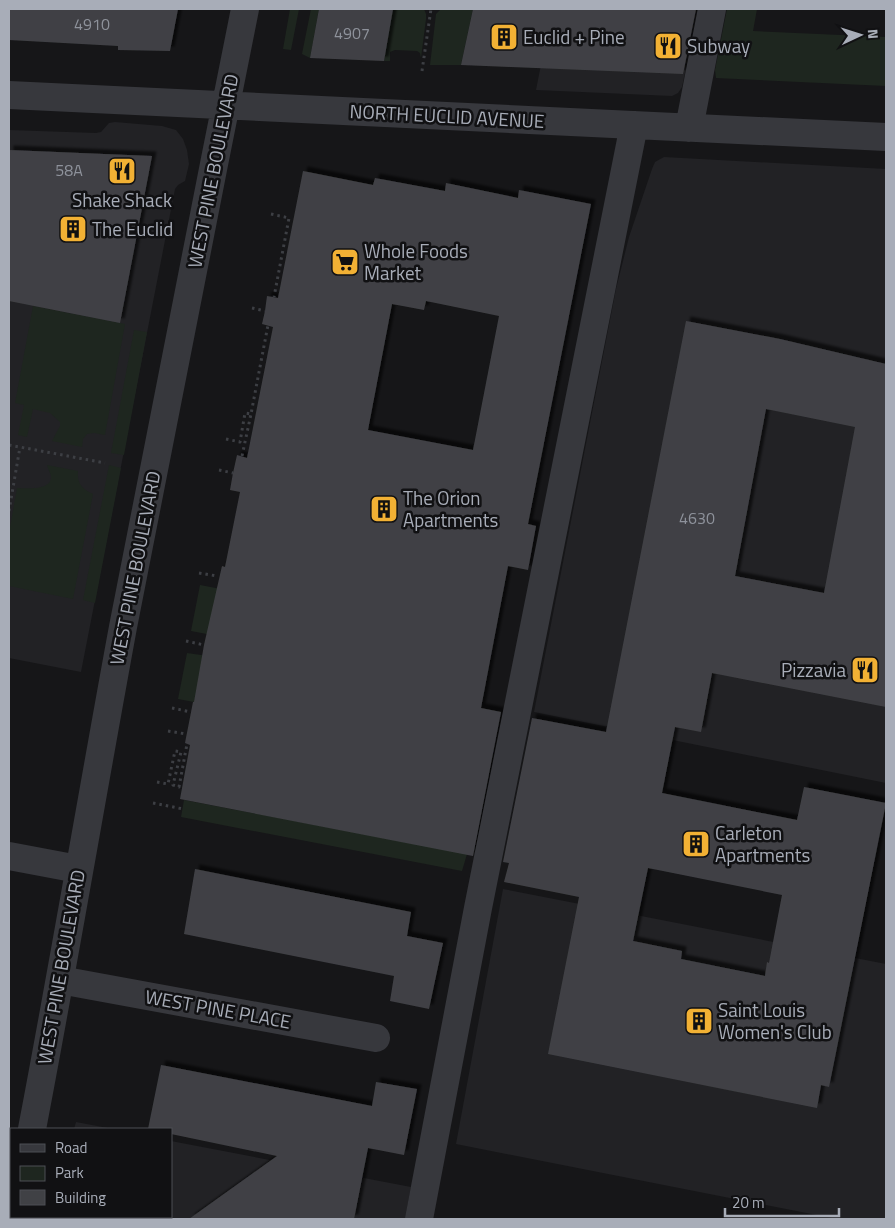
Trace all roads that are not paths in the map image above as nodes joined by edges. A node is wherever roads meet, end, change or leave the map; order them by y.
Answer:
1 (245, 9) edge
2 (712, 9) edge
3 (9, 95) edge
4 (226, 105) junction
5 (634, 125) junction
6 (689, 128) junction
7 (886, 137) edge
8 (9, 856) edge
9 (78, 869) junction
10 (60, 980) junction
11 (376, 1038) dead end
12 (32, 1128) edge
13 (419, 1219) edge

1 - 4 street, WEST PINE BOULEVARD
2 - 6 street
3 - 4 street, NORTH EUCLID AVENUE
4 - 5 street, NORTH EUCLID AVENUE
4 - 9 street, WEST PINE BOULEVARD
5 - 6 street, NORTH EUCLID AVENUE
5 - 13 street
6 - 7 street, NORTH EUCLID AVENUE
8 - 9 street
9 - 10 street, WEST PINE BOULEVARD
10 - 11 street, WEST PINE PLACE
10 - 12 street, WEST PINE BOULEVARD

